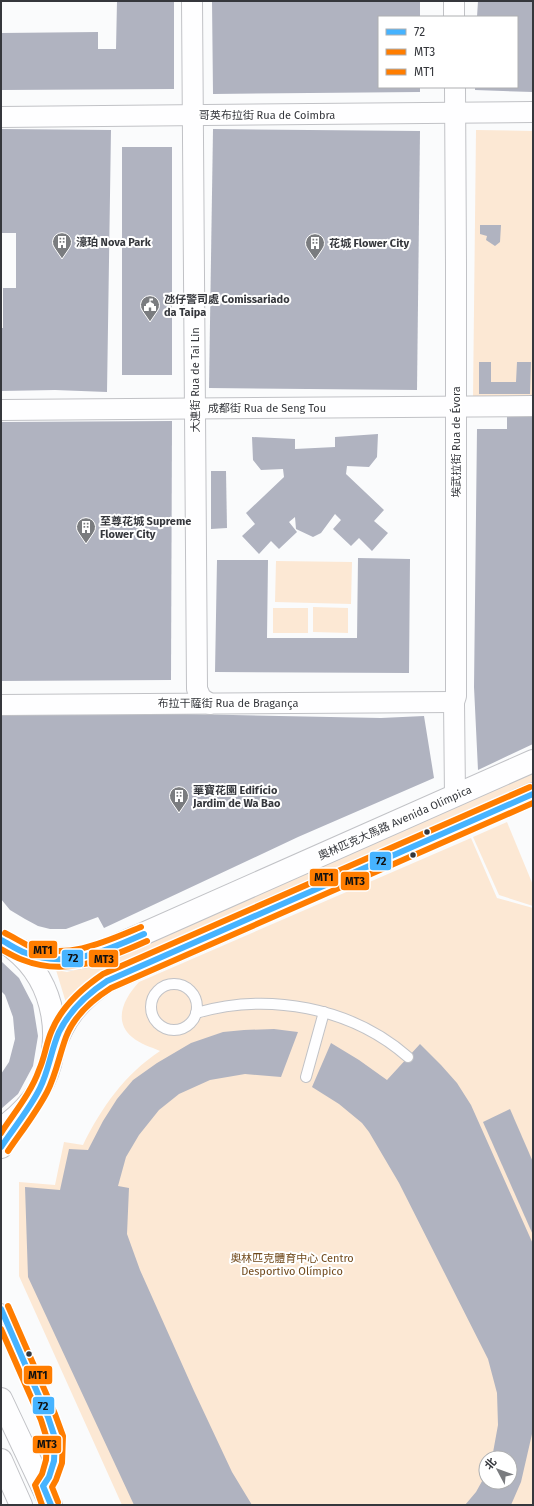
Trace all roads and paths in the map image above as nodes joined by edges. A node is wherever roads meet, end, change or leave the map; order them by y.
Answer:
1 (192, 1) edge
2 (454, 1) edge
3 (454, 16) edge
4 (455, 88) edge
5 (533, 112) edge
6 (455, 113) junction
7 (193, 115) junction
8 (1, 117) edge
9 (533, 406) edge
10 (456, 407) junction
11 (195, 409) junction
12 (1, 410) edge
13 (197, 689) junction
14 (454, 702) junction
15 (184, 704) junction
16 (210, 704) junction
17 (1, 705) edge
18 (533, 761) edge
19 (533, 794) edge
20 (455, 796) junction
21 (5, 943) edge
22 (324, 1012) junction
23 (196, 1014) junction
24 (53, 1050) junction
25 (408, 1057) dead end
26 (306, 1076) dead end
27 (29, 1105) junction
28 (1, 1129) edge
29 (1, 1147) edge
30 (1, 1309) edge
31 (1, 1399) edge
32 (1, 1460) edge
33 (12, 1494) edge
34 (47, 1495) edge

1 - 7 street, 大連街 Rua de Tai Lin
2 - 3 street
4 - 6 street, 埃武拉街 Rua de Évora
5 - 6 street, 哥英布拉街 Rua de Coimbra
6 - 7 street, 哥英布拉街 Rua de Coimbra
6 - 10 street, 埃武拉街 Rua de Évora
7 - 8 street, 哥英布拉街 Rua de Coimbra
7 - 11 street, 大連街 Rua de Tai Lin
9 - 10 street, 成都街 Rua de Seng Tou
10 - 11 street, 成都街 Rua de Seng Tou
10 - 14 street, 埃武拉街 Rua de Évora
11 - 12 street, 成都街 Rua de Seng Tou
11 - 13 street, 大連街 Rua de Tai Lin
13 - 15 street
13 - 16 street
14 - 16 street, 布拉干薩街 Rua de Bragança
14 - 20 street, 埃武拉街 Rua de Évora
15 - 16 street, 布拉干薩街 Rua de Bragança
15 - 17 street, 布拉干薩街 Rua de Bragança
18 - 20 main road, 奧林匹克大馬路 Avenida Olímpica
19 - 24 main road
20 - 21 main road, 奧林匹克大馬路 Avenida Olímpica
21 - 24 main road
22 - 23 lane
22 - 25 lane
22 - 26 lane
23 - 23 lane
24 - 27 main road
27 - 28 main road
27 - 29 main road
30 - 34 lane
31 - 34 main road
32 - 33 main road

